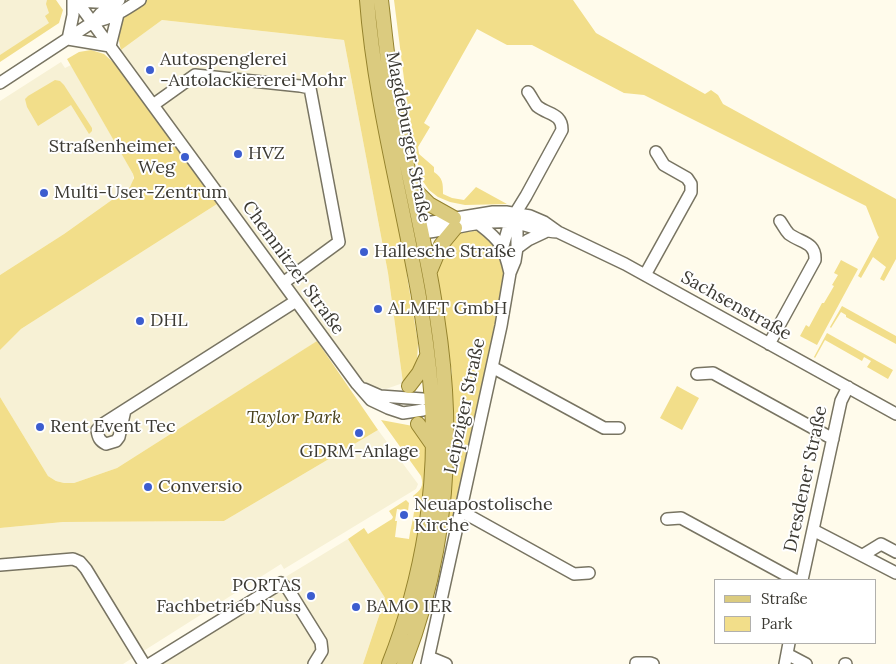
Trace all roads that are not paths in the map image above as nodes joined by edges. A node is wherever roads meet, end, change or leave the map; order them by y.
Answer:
1 (76, 0) edge
2 (140, 0) edge
3 (367, 0) edge
4 (381, 0) edge
5 (117, 6) edge
6 (93, 22) junction
7 (68, 39) junction
8 (110, 46) junction
9 (0, 83) edge
10 (528, 92) dead end
11 (153, 105) junction
12 (656, 152) dead end
13 (412, 187) junction
14 (515, 220) junction
15 (780, 220) dead end
16 (455, 223) junction
17 (480, 225) junction
18 (421, 228) junction
19 (406, 231) junction
20 (545, 232) junction
21 (558, 232) junction
22 (502, 246) junction
23 (517, 248) junction
24 (429, 272) junction
25 (510, 273) junction
26 (645, 275) junction
27 (283, 284) junction
28 (296, 301) junction
29 (769, 344) junction
30 (428, 355) junction
31 (492, 367) junction
32 (697, 374) dead end
33 (410, 386) joint
34 (848, 387) junction
35 (360, 388) junction
36 (391, 397) junction
37 (431, 405) junction
38 (125, 410) dead end
39 (895, 410) edge
40 (403, 413) junction
41 (418, 424) joint
42 (619, 428) dead end
43 (833, 439) junction
44 (432, 444) junction
45 (460, 513) junction
46 (668, 518) dead end
47 (813, 530) junction
48 (896, 552) edge
49 (863, 556) junction
50 (0, 565) edge
51 (589, 573) dead end
52 (896, 573) edge
53 (793, 579) edge
54 (802, 579) edge
55 (787, 654) edge
56 (428, 660) edge
57 (636, 663) edge
58 (144, 664) edge
59 (150, 664) edge
60 (314, 664) edge
61 (389, 664) edge
62 (404, 664) edge
63 (446, 664) edge
64 (653, 664) edge
65 (806, 664) edge

1 - 5 street
1 - 6 street
1 - 7 street
2 - 5 street
3 - 19 main road, Magdeburger Straße
4 - 13 main road, Magdeburger Straße
5 - 6 street
5 - 8 street
6 - 7 street
6 - 8 street, Chemnitzer Straße
7 - 8 street
7 - 9 street
8 - 11 street, Chemnitzer Straße
10 - 14 street
11 - 27 street, Chemnitzer Straße
11 - 27 street
12 - 26 street
13 - 16 main road
13 - 18 main road, Magdeburger Straße
14 - 16 street, Sachsenstraße
14 - 17 street, Sachsenstraße
14 - 20 street, Sachsenstraße
14 - 21 street, Sachsenstraße
14 - 22 street
14 - 23 street, Leipziger Straße
15 - 29 street
16 - 17 street, Sachsenstraße
16 - 18 street, Sachsenstraße
16 - 24 main road
17 - 22 street, Leipziger Straße
18 - 19 main road
18 - 24 main road, Magdeburger Straße
19 - 30 main road, Magdeburger Straße
20 - 21 street, Sachsenstraße
20 - 23 street
21 - 26 street, Sachsenstraße
22 - 25 street, Leipziger Straße
23 - 25 street, Leipziger Straße
24 - 37 main road, Magdeburger Straße
25 - 31 street, Leipziger Straße
26 - 29 street, Sachsenstraße
27 - 28 street, Chemnitzer Straße
28 - 35 street, Chemnitzer Straße
28 - 38 street
29 - 34 street, Sachsenstraße
30 - 33 main road
30 - 37 main road, Magdeburger Straße
31 - 42 street
31 - 45 street, Leipziger Straße
32 - 43 street
33 - 36 street
34 - 39 street, Sachsenstraße
34 - 43 street, Dresdener Straße
35 - 36 street
35 - 40 street, Chemnitzer Straße
36 - 37 street
37 - 40 street, Chemnitzer Straße
37 - 44 main road, Magdeburger Straße
37 - 62 main road, Magdeburger Straße
40 - 41 street, Chemnitzer Straße
41 - 44 main road
43 - 47 street, Dresdener Straße
44 - 61 main road, Magdeburger Straße
45 - 51 street
45 - 56 street, Leipziger Straße
46 - 53 street
47 - 49 street
47 - 54 street, Dresdener Straße
48 - 49 street
49 - 52 street
50 - 58 street
55 - 65 street
56 - 63 street
57 - 64 street
59 - 60 street

